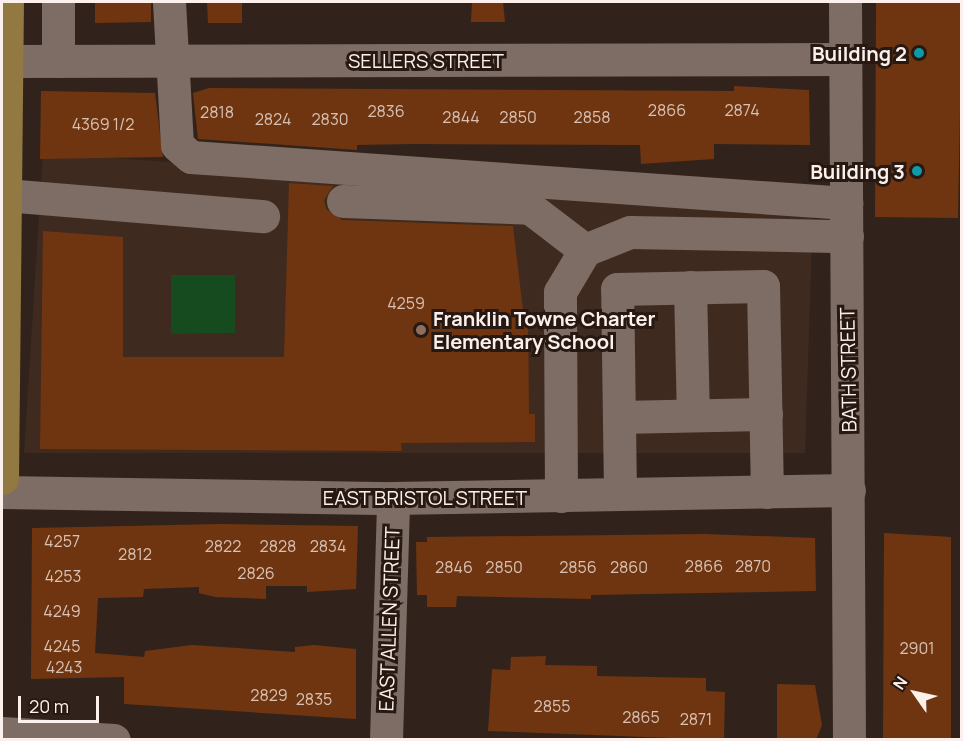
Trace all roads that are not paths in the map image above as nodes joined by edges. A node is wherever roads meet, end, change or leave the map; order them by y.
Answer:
1 (7, 2) edge
2 (58, 2) edge
3 (169, 2) edge
4 (845, 2) edge
5 (845, 59) junction
6 (7, 61) junction
7 (58, 61) junction
8 (169, 61) junction
9 (5, 195) junction
10 (343, 201) dead end
11 (846, 203) junction
12 (263, 216) dead end
13 (847, 236) junction
14 (585, 250) junction
15 (3, 261) edge
16 (690, 287) junction
17 (766, 414) junction
18 (693, 415) junction
19 (619, 417) junction
20 (2, 478) edge
21 (849, 490) junction
22 (2, 492) edge
23 (767, 492) junction
24 (620, 494) junction
25 (561, 496) junction
26 (393, 498) junction
27 (2, 733) edge
28 (114, 740) edge
29 (386, 740) edge
30 (849, 740) edge

1 - 6 main road
2 - 7 street
3 - 8 street
4 - 5 street, BATH STREET
5 - 8 street, SELLERS STREET
5 - 11 street, BATH STREET
6 - 7 street, SELLERS STREET
6 - 9 main road
7 - 8 street, SELLERS STREET
8 - 11 street
9 - 12 street
9 - 15 main road
10 - 14 street
11 - 13 street, BATH STREET
13 - 14 street
13 - 21 street, BATH STREET
14 - 25 street
15 - 20 main road
16 - 17 street
16 - 18 street
16 - 19 street
17 - 18 street
17 - 23 street
18 - 19 street
19 - 24 street
21 - 23 street, EAST BRISTOL STREET
21 - 30 street, BATH STREET
22 - 26 street, EAST BRISTOL STREET
23 - 24 street, EAST BRISTOL STREET
24 - 25 street, EAST BRISTOL STREET
25 - 26 street, EAST BRISTOL STREET
26 - 29 street, EAST ALLEN STREET
27 - 28 street

